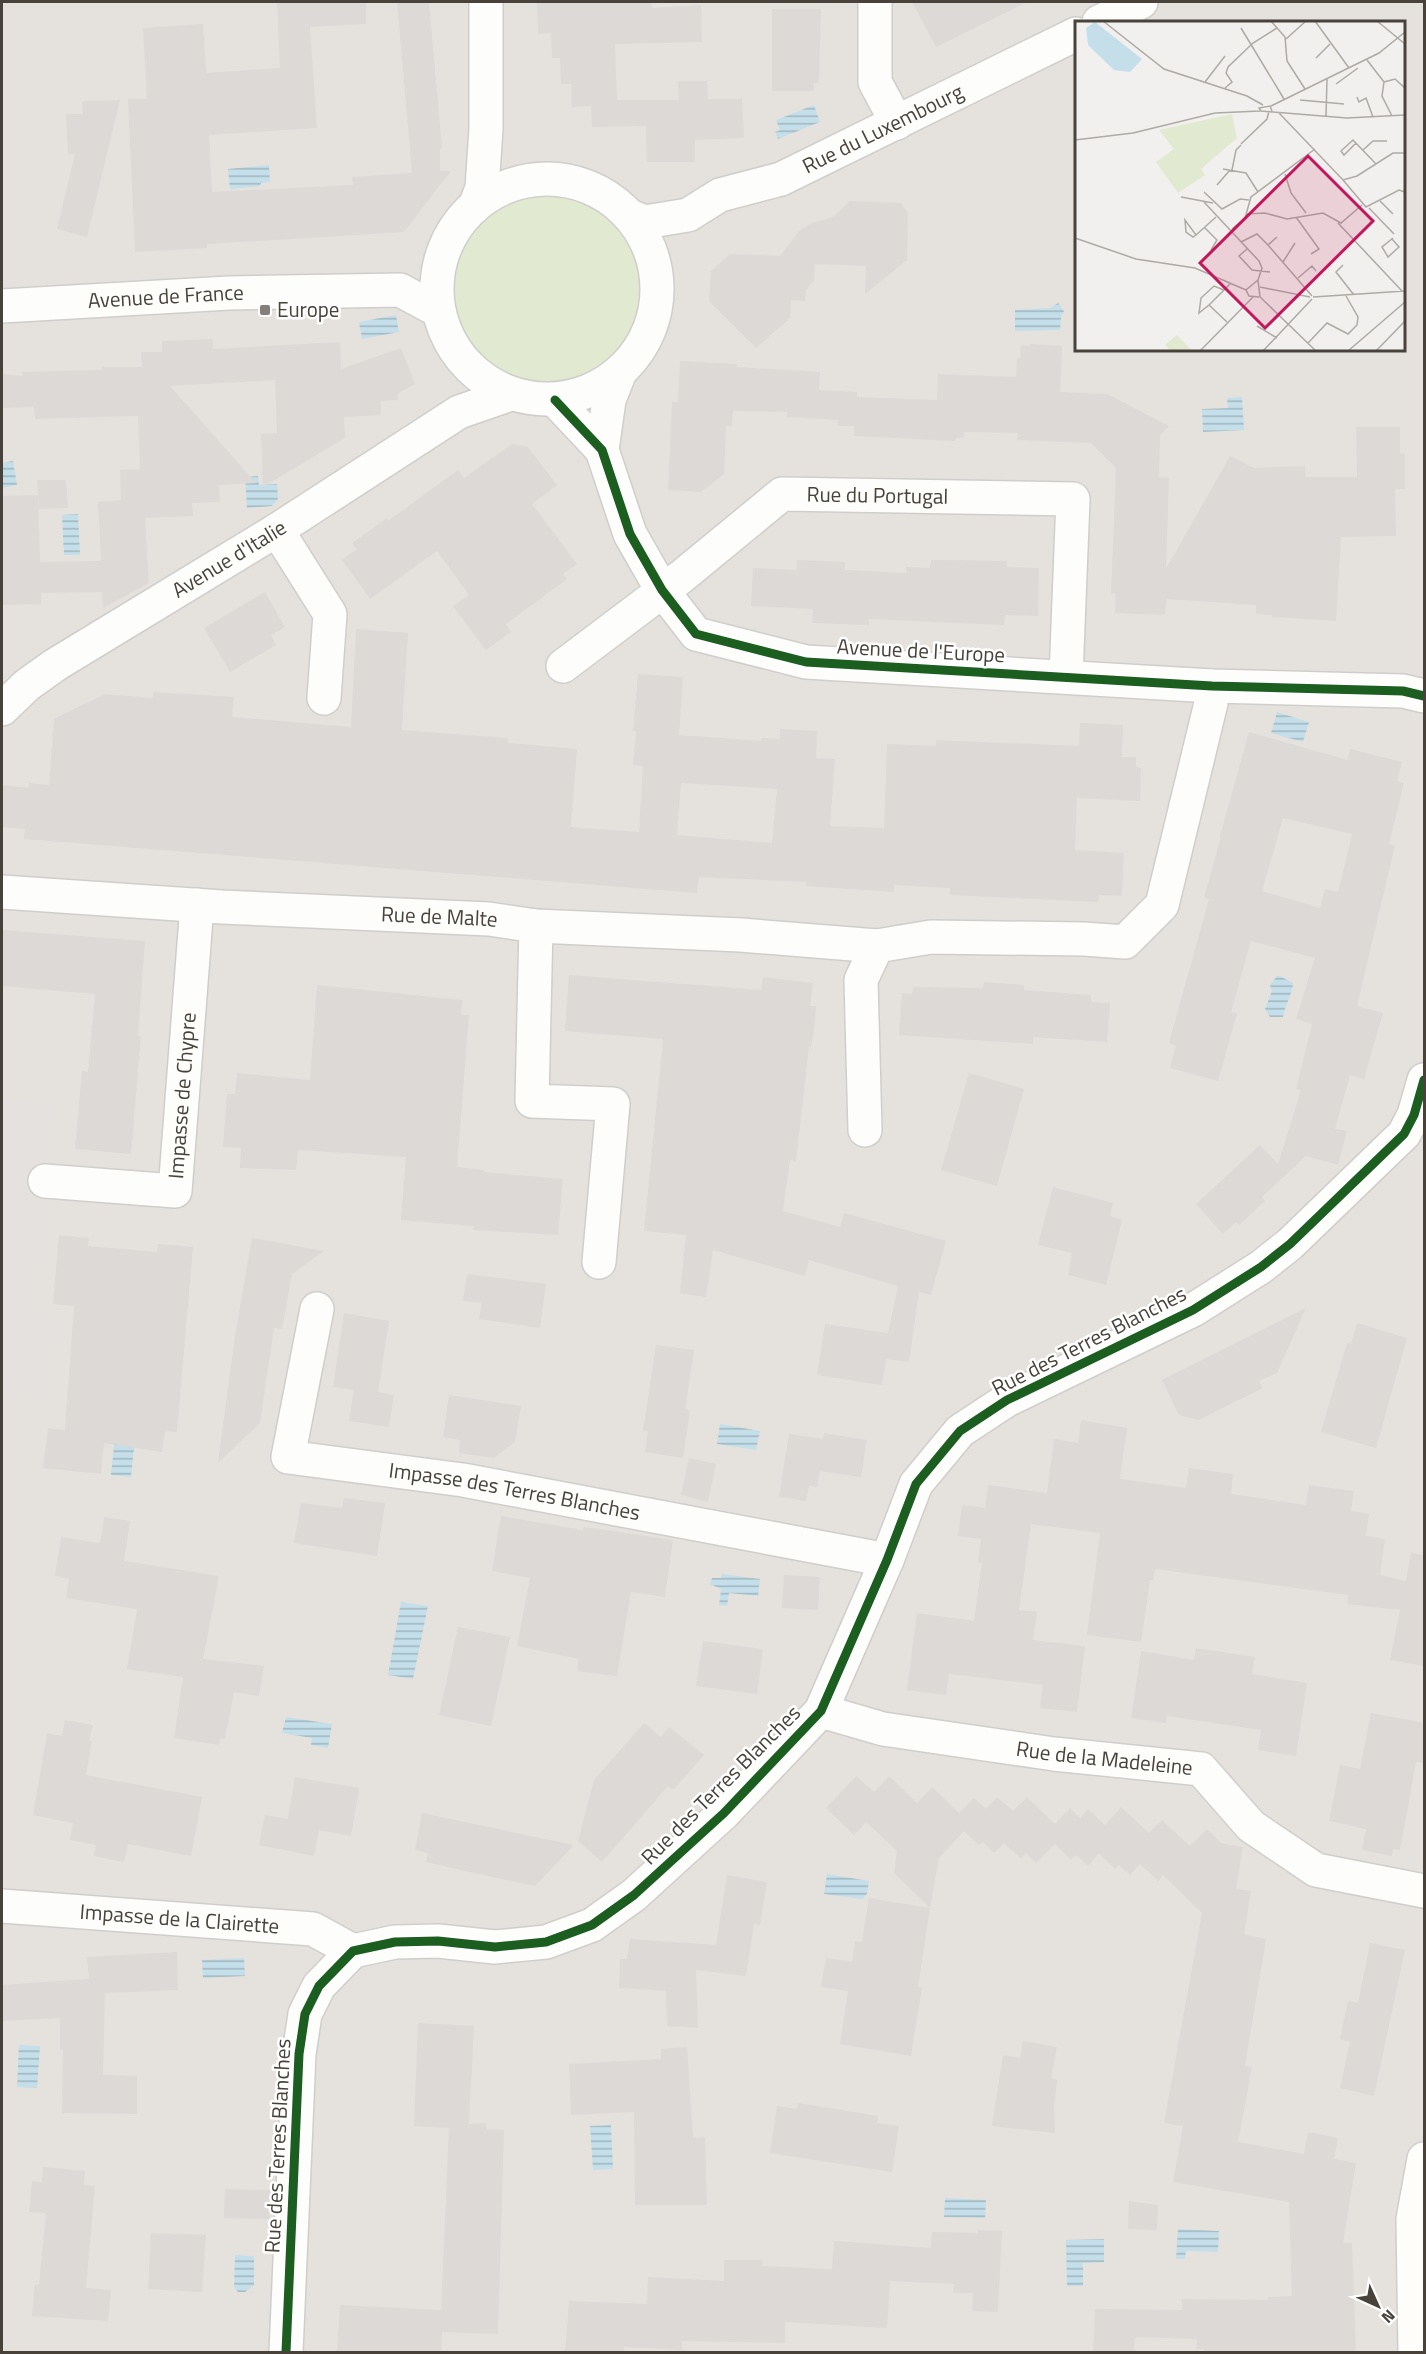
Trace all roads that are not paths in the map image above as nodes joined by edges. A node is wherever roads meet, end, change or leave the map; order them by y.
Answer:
1 (486, 2) edge
2 (875, 2) edge
3 (1141, 2) edge
4 (1101, 21) edge
5 (1075, 35) edge
6 (897, 123) junction
7 (486, 129) junction
8 (525, 181) junction
9 (475, 206) junction
10 (688, 215) junction
11 (630, 216) junction
12 (443, 255) junction
13 (656, 269) junction
14 (400, 291) junction
15 (2, 306) edge
16 (439, 310) junction
17 (464, 362) junction
18 (620, 372) junction
19 (511, 394) junction
20 (555, 400) junction
21 (459, 412) junction
22 (602, 450) junction
23 (277, 530) junction
24 (662, 590) junction
25 (563, 666) dead end
26 (1066, 677) junction
27 (1212, 686) junction
28 (1425, 696) edge
29 (324, 698) dead end
30 (2, 709) edge
31 (2, 892) edge
32 (197, 905) junction
33 (536, 926) junction
34 (877, 946) junction
35 (1425, 1080) edge
36 (865, 1130) dead end
37 (54, 1181) dead end
38 (599, 1262) dead end
39 (317, 1310) dead end
40 (887, 1560) junction
41 (821, 1711) junction
42 (1425, 1891) edge
43 (2, 1906) edge
44 (353, 1951) junction
45 (1425, 2159) edge
46 (286, 2352) edge
47 (1415, 2352) edge

1 - 7 street
2 - 6 street
3 - 4 street
5 - 6 street, Rue du Luxembourg
6 - 10 street, Rue du Luxembourg
7 - 8 street
7 - 9 street
8 - 9 street
8 - 11 street
9 - 12 street
10 - 11 street, Rue du Luxembourg
10 - 13 street, Rue du Luxembourg
11 - 13 street
12 - 14 street
12 - 16 street
13 - 18 street
14 - 15 street, Avenue de France
14 - 16 street, Avenue de France
16 - 17 street
17 - 19 street
17 - 21 street
18 - 20 street
18 - 22 street, Avenue de l'Europe
19 - 20 street
19 - 21 street, Avenue d'Italie
20 - 22 street, Avenue de l'Europe
21 - 23 street, Avenue d'Italie
22 - 24 street, Avenue de l'Europe
23 - 29 street
23 - 30 street, Avenue d'Italie
24 - 25 street, Rue du Portugal
24 - 26 street, Avenue de l'Europe
24 - 26 street, Rue du Portugal
26 - 27 street, Avenue de l'Europe
27 - 28 street, Avenue de l'Europe
27 - 34 street, Rue de Malte
31 - 32 street, Rue de Malte
32 - 33 street, Rue de Malte
32 - 37 street, Impasse de Chypre
33 - 34 street, Rue de Malte
33 - 38 street
34 - 36 street
35 - 40 street, Rue des Terres Blanches
39 - 40 street, Impasse des Terres Blanches
40 - 41 street, Rue des Terres Blanches
41 - 42 street, Rue de la Madeleine
41 - 44 street, Rue des Terres Blanches
43 - 44 street, Impasse de la Clairette
44 - 46 street, Rue des Terres Blanches
45 - 47 street

